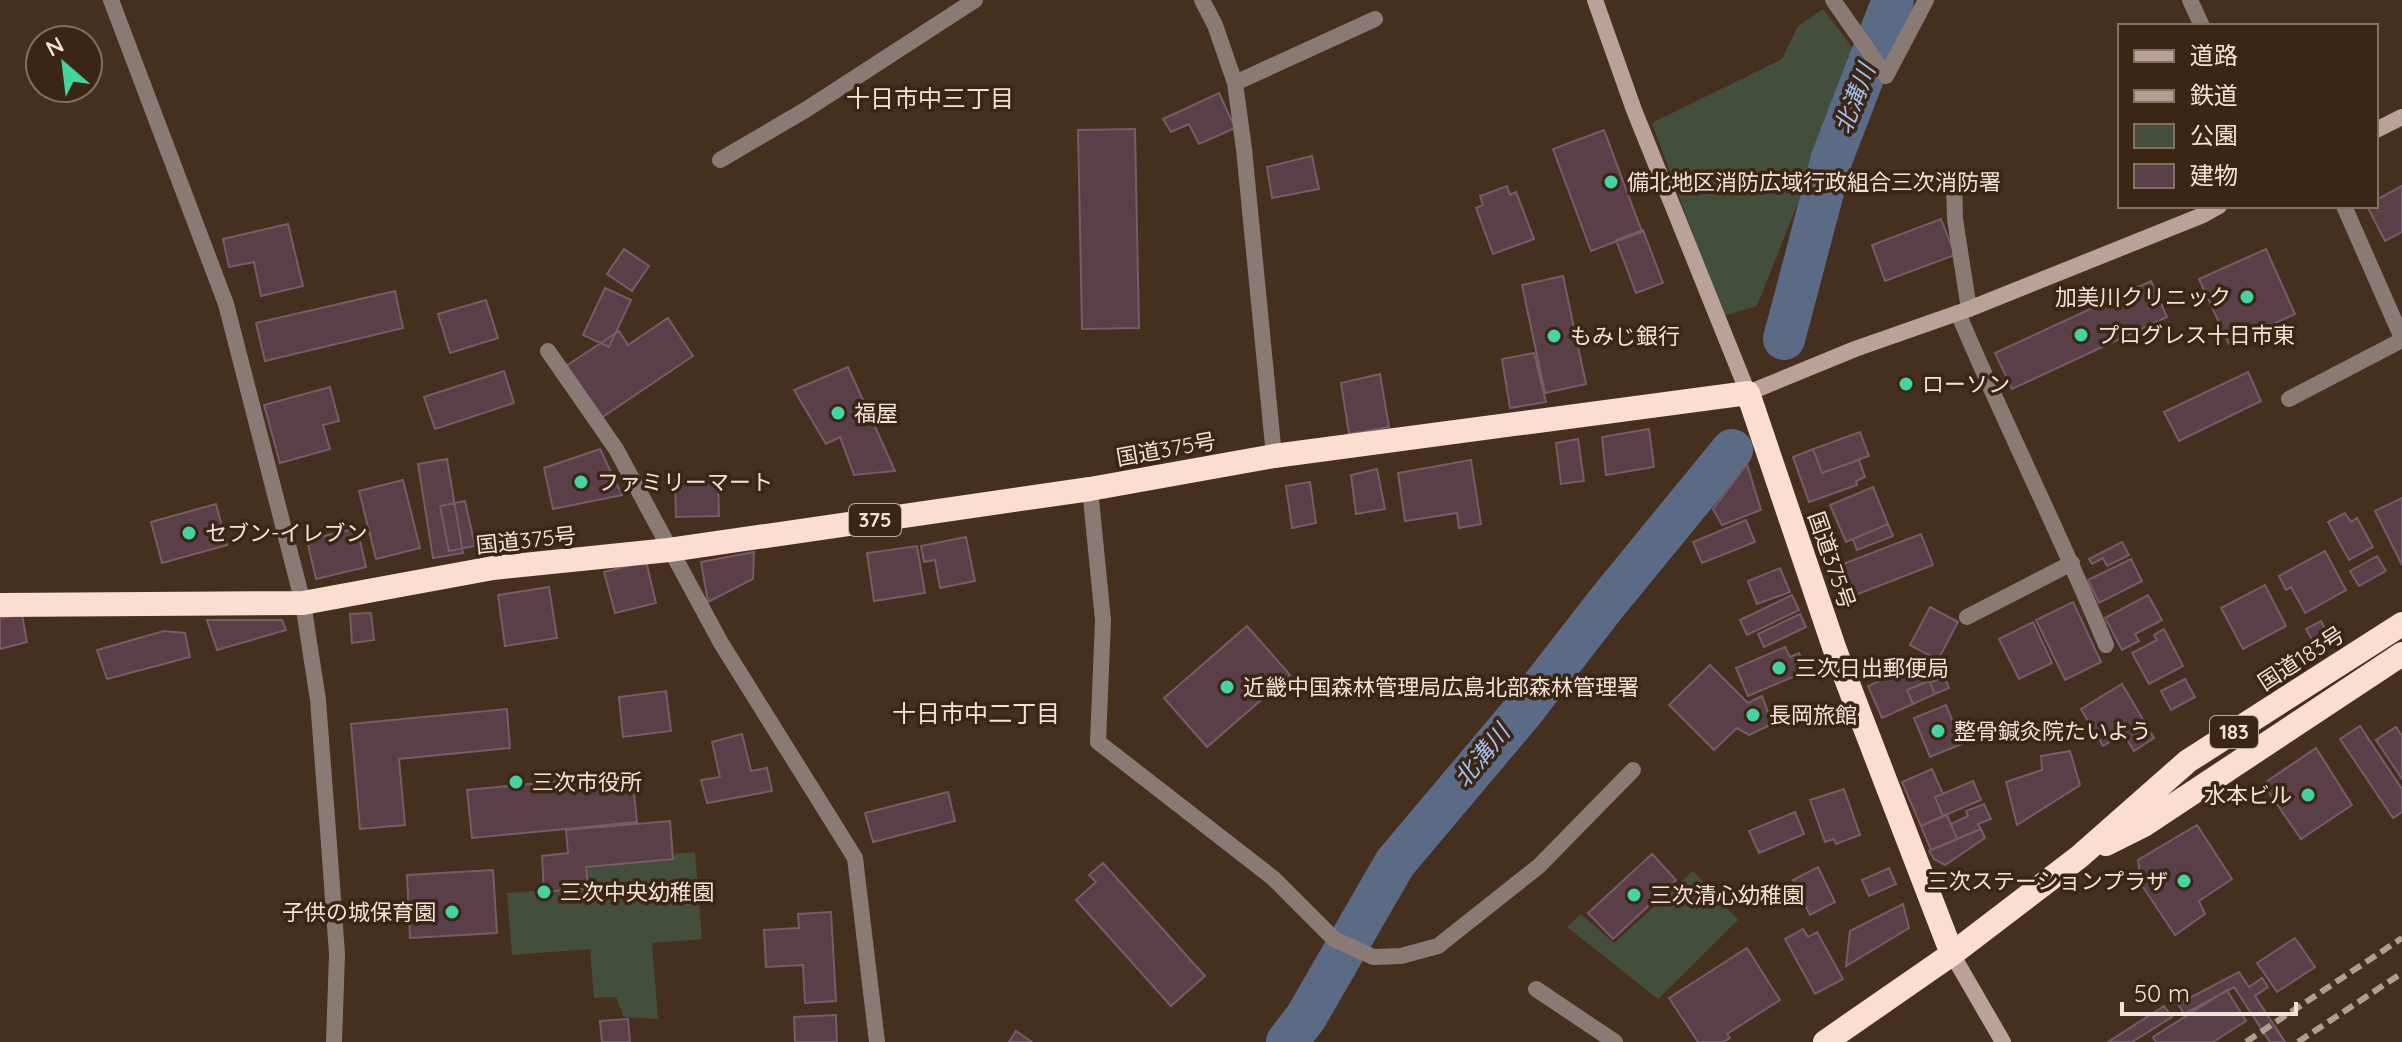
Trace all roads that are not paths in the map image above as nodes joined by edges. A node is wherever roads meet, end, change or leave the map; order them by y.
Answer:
1 (111, 0) edge
2 (975, 0) edge
3 (1202, 0) edge
4 (1595, 0) edge
5 (1926, 0) edge
6 (2190, 0) edge
7 (1839, 3) edge
8 (1375, 19) dead end
9 (2201, 24) edge
10 (1235, 83) junction
11 (2402, 117) edge
12 (2378, 129) edge
13 (720, 160) dead end
14 (1954, 180) dead end
15 (2214, 208) edge
16 (2345, 208) edge
17 (1964, 311) junction
18 (2402, 339) edge
19 (548, 351) dead end
20 (1748, 393) junction
21 (2289, 399) dead end
22 (1274, 456) junction
23 (1090, 489) junction
24 (669, 550) junction
25 (2072, 563) junction
26 (303, 603) junction
27 (0, 605) edge
28 (1967, 617) dead end
29 (2402, 624) edge
30 (2106, 645) dead end
31 (2402, 654) edge
32 (1633, 770) dead end
33 (2079, 857) junction
34 (1952, 954) junction
35 (1536, 989) dead end
36 (334, 1042) edge
37 (877, 1042) edge
38 (1615, 1042) edge
39 (1825, 1042) edge
40 (2003, 1042) edge

1 - 26 street
2 - 13 street
3 - 10 street
4 - 20 street
5 - 7 street
6 - 9 street
8 - 10 street
10 - 22 street
11 - 12 street
14 - 17 street
15 - 17 street
16 - 18 street
17 - 20 street
17 - 25 street
18 - 21 street
19 - 24 street
20 - 22 highway, 国道375号 / 375
20 - 34 highway, 国道375号
22 - 23 highway, 国道375号 / 375
23 - 24 highway, 国道375号 / 375
23 - 32 street
24 - 26 highway, 国道375号 / 375
24 - 37 street
25 - 28 street
25 - 30 street
26 - 27 highway, 国道375号 / 375
26 - 36 street
29 - 33 highway, 国道183号 / 183
31 - 33 highway, 国道183号 / 183
33 - 34 highway, 国道183号 / 183
34 - 39 highway, 国道183号 / 183
34 - 40 street
35 - 38 street

